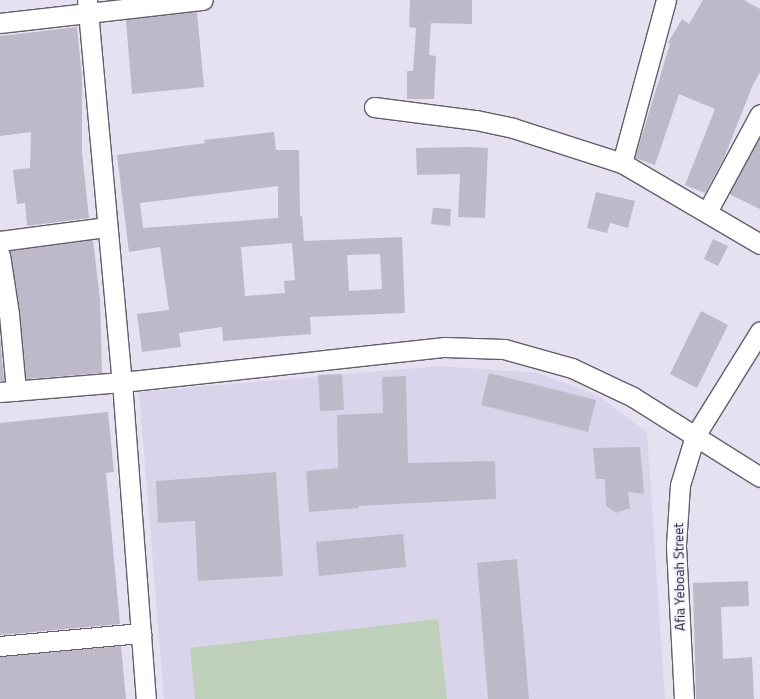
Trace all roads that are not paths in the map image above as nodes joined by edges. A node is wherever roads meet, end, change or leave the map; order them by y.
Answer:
1 (203, 0) edge
2 (666, 0) edge
3 (87, 7) edge
4 (0, 23) edge
5 (374, 107) dead end
6 (760, 114) edge
7 (622, 163) junction
8 (707, 212) junction
9 (107, 227) junction
10 (0, 241) edge
11 (760, 244) edge
12 (0, 255) edge
13 (760, 331) edge
14 (122, 382) junction
15 (8, 391) edge
16 (695, 436) junction
17 (760, 477) edge
18 (141, 633) junction
19 (0, 646) edge
20 (146, 699) edge
21 (684, 699) edge

1 - 3 street
2 - 7 street
3 - 4 street
3 - 9 street
5 - 7 street
6 - 8 street
7 - 8 street
8 - 11 street
9 - 10 street
9 - 14 street
12 - 15 street
13 - 16 street, Afia Yeboah Street
14 - 15 street
14 - 16 street
14 - 18 street
16 - 17 street
16 - 21 street, Afia Yeboah Street
18 - 19 street
18 - 20 street

